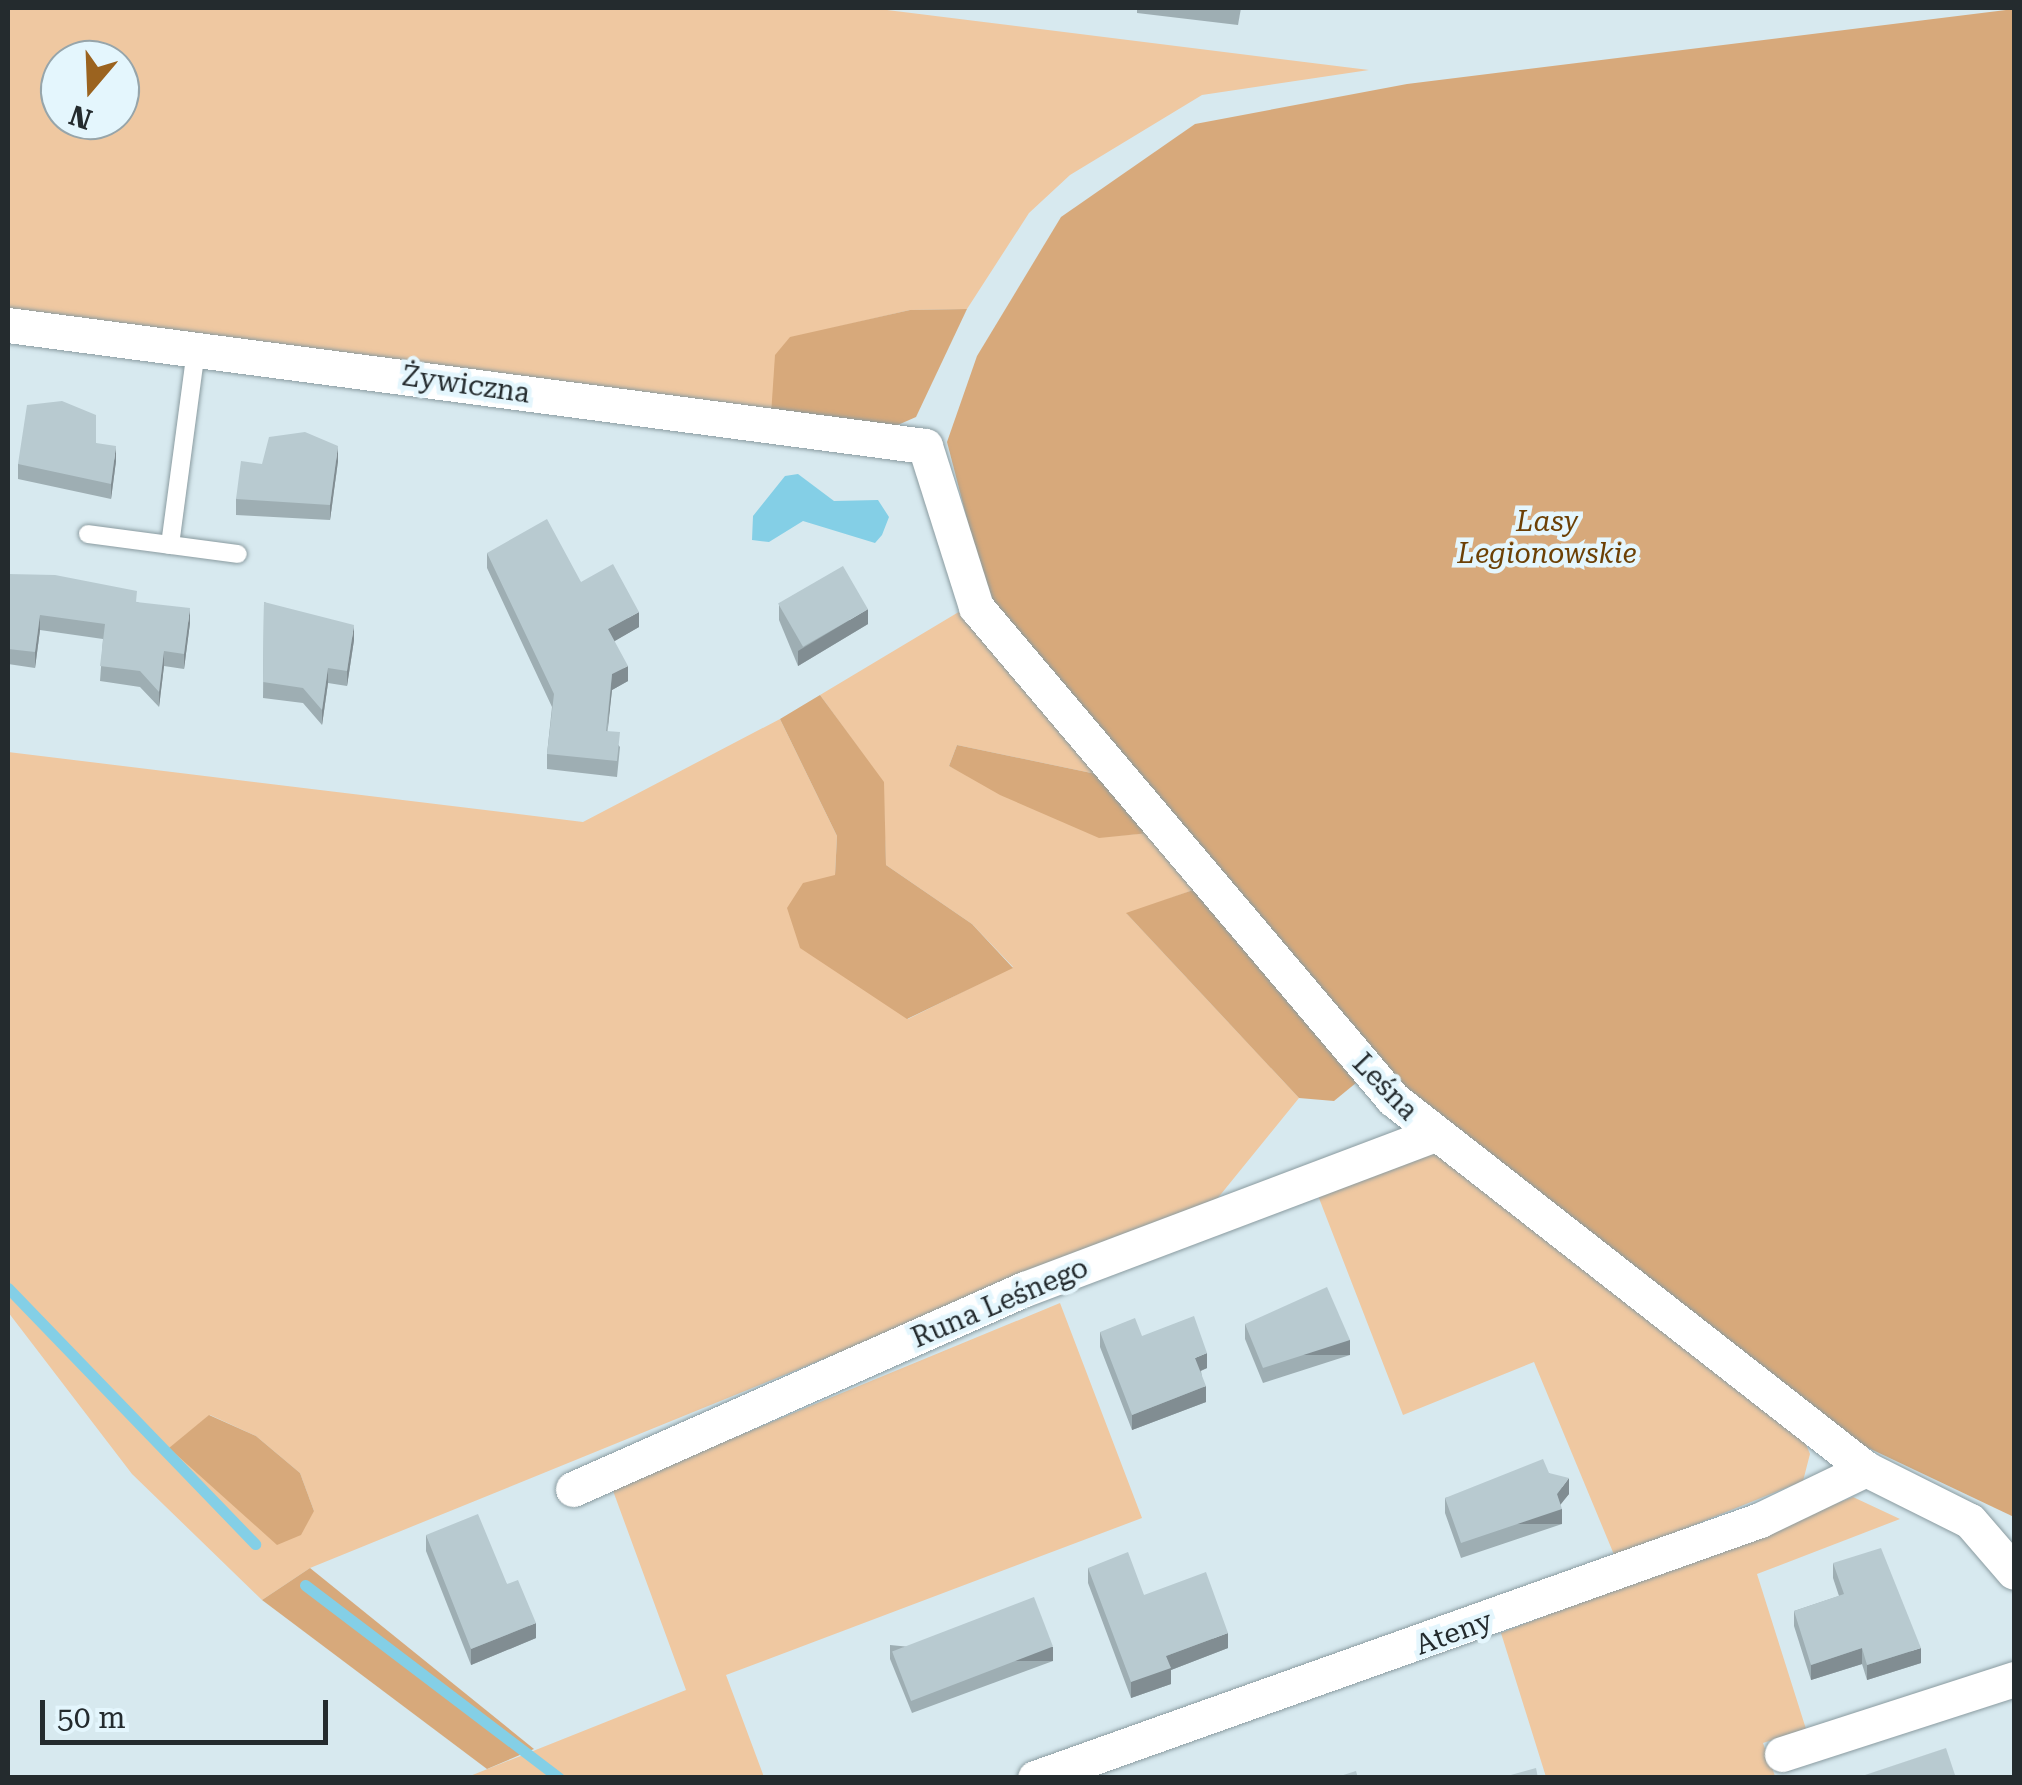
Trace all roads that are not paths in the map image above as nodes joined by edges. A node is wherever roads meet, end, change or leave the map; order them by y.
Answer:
1 (8, 325) edge
2 (196, 350) junction
3 (925, 446) joint
4 (88, 534) dead end
5 (170, 545) junction
6 (238, 554) dead end
7 (1433, 1135) junction
8 (1866, 1469) junction
9 (573, 1489) dead end
10 (2014, 1572) edge
11 (2014, 1680) edge
12 (1782, 1754) dead end
13 (1035, 1778) edge

1 - 2 street, Żywiczna
2 - 3 street, Żywiczna
2 - 5 lane
3 - 7 street, Leśna
4 - 5 lane
5 - 6 lane
7 - 8 street, Leśna
7 - 9 street, Runa Leśnego
8 - 10 street, Leśna
8 - 13 street, Ateny
11 - 12 street

